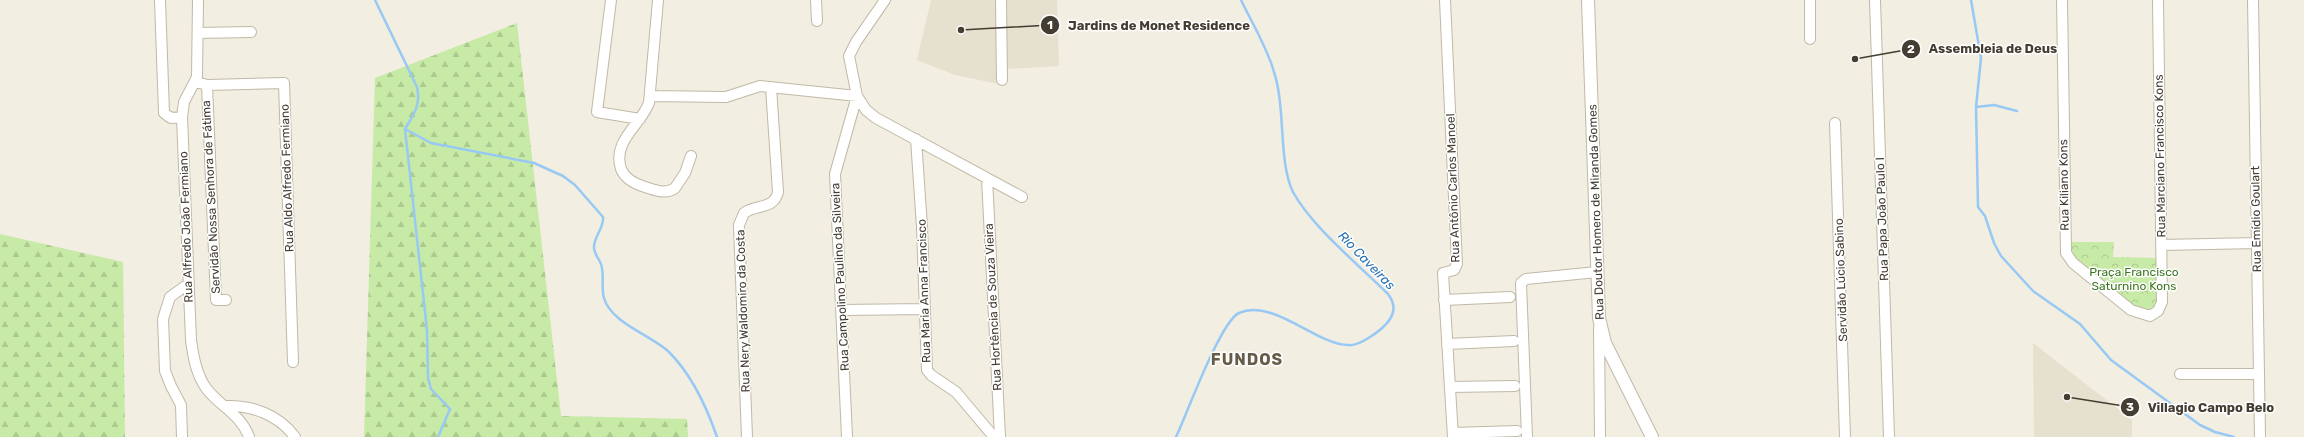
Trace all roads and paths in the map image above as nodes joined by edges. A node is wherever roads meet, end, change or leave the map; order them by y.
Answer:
1 (160, 0) edge
2 (198, 0) edge
3 (611, 0) edge
4 (658, 0) edge
5 (816, 0) edge
6 (885, 0) edge
7 (1000, 0) edge
8 (1445, 0) edge
9 (1588, 0) edge
10 (1810, 0) edge
11 (1875, 0) edge
12 (2062, 0) edge
13 (2158, 0) edge
14 (2253, 0) edge
15 (817, 21) dead end
16 (251, 32) dead end
17 (198, 33) junction
18 (1810, 39) dead end
19 (1002, 80) dead end
20 (196, 82) junction
21 (207, 85) junction
22 (771, 87) junction
23 (650, 96) junction
24 (857, 96) junction
25 (182, 117) junction
26 (640, 119) junction
27 (1835, 123) dead end
28 (916, 139) junction
29 (691, 156) dead end
30 (987, 178) junction
31 (1022, 196) dead end
32 (2257, 244) junction
33 (2161, 245) junction
34 (1596, 272) junction
35 (188, 284) junction
36 (1510, 297) dead end
37 (226, 300) dead end
38 (1444, 300) junction
39 (925, 309) junction
40 (841, 310) junction
41 (2158, 311) joint
42 (1599, 318) junction
43 (1514, 341) dead end
44 (1447, 344) junction
45 (293, 362) dead end
46 (2180, 374) dead end
47 (2259, 374) junction
48 (1515, 386) dead end
49 (1450, 387) junction
50 (226, 406) junction
51 (1517, 431) dead end
52 (1453, 435) edge
53 (182, 437) edge
54 (249, 437) edge
55 (295, 437) edge
56 (748, 437) edge
57 (847, 437) edge
58 (994, 437) edge
59 (1000, 437) edge
60 (1527, 437) edge
61 (1600, 437) edge
62 (1652, 437) edge
63 (1845, 437) edge
64 (1889, 437) edge
65 (2260, 437) edge

1 - 25 street
2 - 17 street, Rua Alfredo João Fermiano
3 - 26 street
4 - 23 street
5 - 15 street
6 - 24 street
7 - 19 street
8 - 38 street, Rua Antônio Carlos Manoel
9 - 34 street, Rua Doutor Homero de Miranda Gomes
10 - 18 street
11 - 64 street, Rua Papa João Paulo I
12 - 41 street, Rua Kiliano Kons
13 - 33 street, Rua Marciano Francisco Kons
14 - 32 street, Rua Emídio Goulart
16 - 17 street
17 - 20 street, Rua Alfredo João Fermiano
20 - 21 street, Rua Aldo Alfredo Fermiano
20 - 25 street, Rua Alfredo João Fermiano
21 - 37 street, Servidão Nossa Senhora de Fátima
21 - 45 street, Rua Aldo Alfredo Fermiano
22 - 23 street
22 - 24 street
22 - 56 street, Rua Nery Waldomiro da Costa
23 - 26 street
24 - 28 street
24 - 40 street, Rua Campolino Paulino da Silveira
25 - 35 street, Rua Alfredo João Fermiano
26 - 29 street
27 - 63 street, Servidão Lúcio Sabino
28 - 30 street
28 - 39 street, Rua Maria Anna Francisco
30 - 31 street
30 - 59 street, Rua Hortência de Souza Vieira
32 - 33 street
32 - 47 street, Rua Emídio Goulart
33 - 41 street, Rua Marciano Francisco Kons
34 - 42 street, Rua Doutor Homero de Miranda Gomes
34 - 60 street
35 - 50 street, Rua Alfredo João Fermiano
35 - 53 street
36 - 38 street
38 - 44 street, Rua Antônio Carlos Manoel
39 - 40 street
39 - 58 street, Rua Maria Anna Francisco
40 - 57 street, Rua Campolino Paulino da Silveira
42 - 61 street
42 - 62 street, Rua Doutor Homero de Miranda Gomes
43 - 44 street
44 - 49 street, Rua Antônio Carlos Manoel
46 - 47 street
47 - 65 street, Rua Emídio Goulart
48 - 49 street
49 - 52 street, Rua Antônio Carlos Manoel
50 - 54 street, Rua Alfredo João Fermiano
50 - 55 street
51 - 52 street

